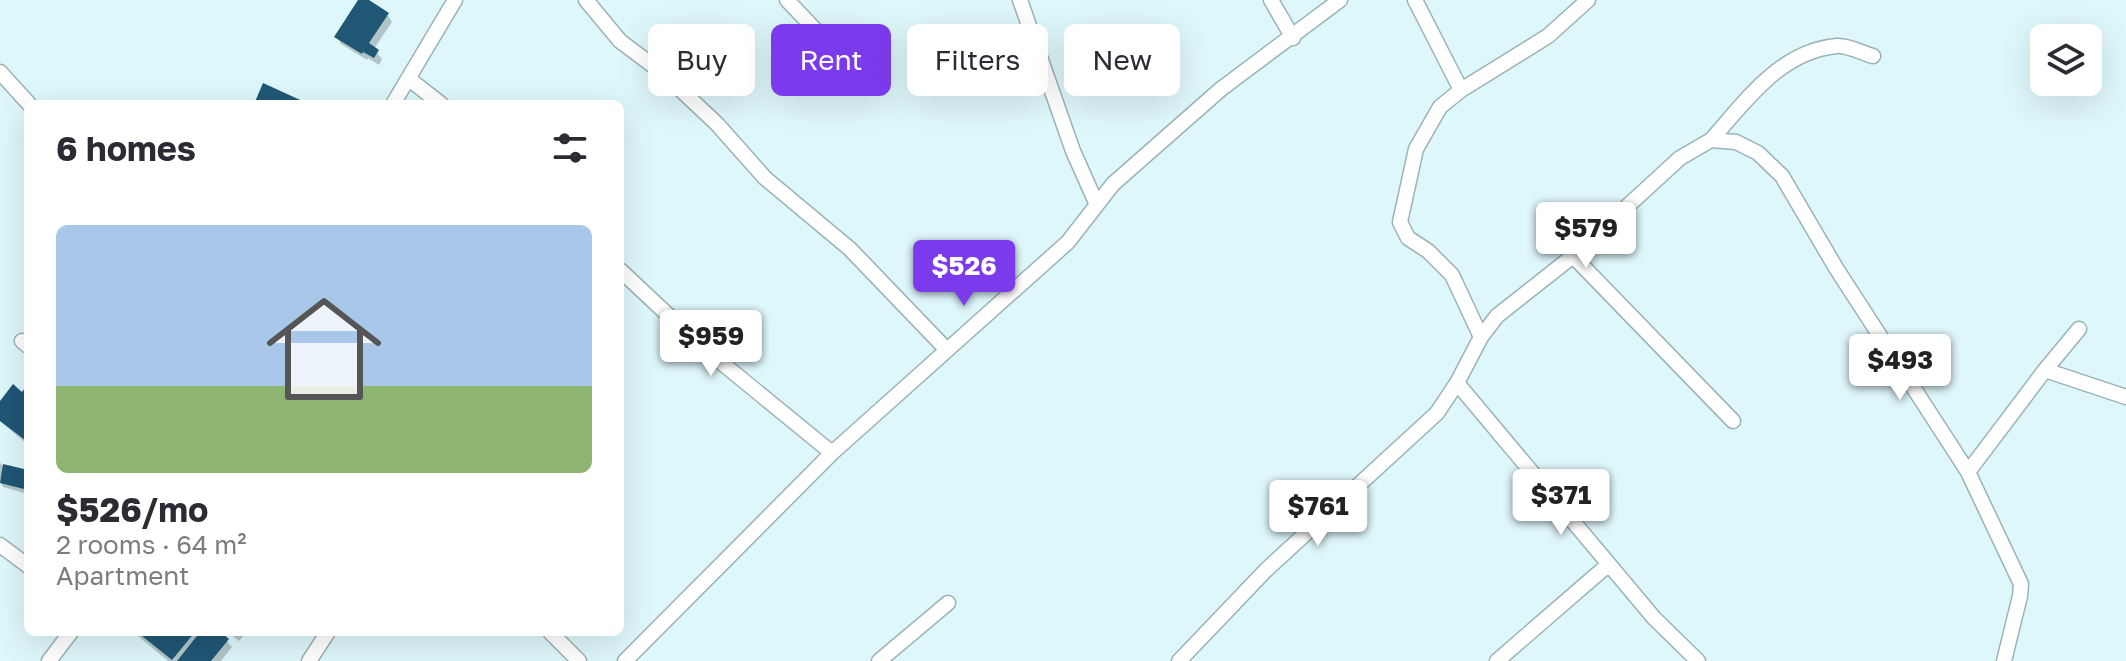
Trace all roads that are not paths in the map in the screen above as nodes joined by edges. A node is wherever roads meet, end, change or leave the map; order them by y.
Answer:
1 (455, 0) edge
2 (586, 0) edge
3 (787, 0) edge
4 (1020, 0) edge
5 (1271, 0) edge
6 (1340, 0) edge
7 (1415, 0) edge
8 (1588, 0) edge
9 (810, 24) edge
10 (1293, 38) junction
11 (1873, 56) dead end
12 (0, 72) edge
13 (409, 79) junction
14 (1461, 90) junction
15 (25, 100) edge
16 (396, 100) edge
17 (436, 100) edge
18 (1711, 140) junction
19 (1097, 205) junction
20 (1573, 256) junction
21 (624, 274) edge
22 (2079, 329) dead end
23 (1481, 337) junction
24 (947, 350) junction
25 (2045, 370) junction
26 (1457, 383) junction
27 (2126, 397) edge
28 (1733, 421) dead end
29 (832, 453) junction
30 (1968, 472) junction
31 (0, 545) edge
32 (24, 563) edge
33 (1609, 564) junction
34 (948, 603) dead end
35 (69, 636) edge
36 (325, 636) edge
37 (554, 636) edge
38 (60, 657) edge
39 (309, 661) edge
40 (579, 661) edge
41 (625, 661) edge
42 (879, 661) edge
43 (1179, 661) edge
44 (1497, 661) edge
45 (1698, 661) edge
46 (2004, 661) edge

1 - 13 street
2 - 24 street
3 - 9 street
4 - 19 street
5 - 10 street
6 - 10 street
7 - 14 street
8 - 14 street
10 - 19 street
11 - 18 street
12 - 15 street
13 - 16 street
13 - 17 street
14 - 23 street
18 - 20 street
18 - 30 street
19 - 24 street
20 - 23 street
20 - 28 street
21 - 29 street
22 - 25 street
23 - 26 street
24 - 29 street
25 - 27 street
25 - 30 street
26 - 33 street
26 - 43 street
29 - 41 street
30 - 46 street
31 - 32 street
33 - 44 street
33 - 45 street
34 - 42 street
35 - 38 street
36 - 39 street
37 - 40 street

